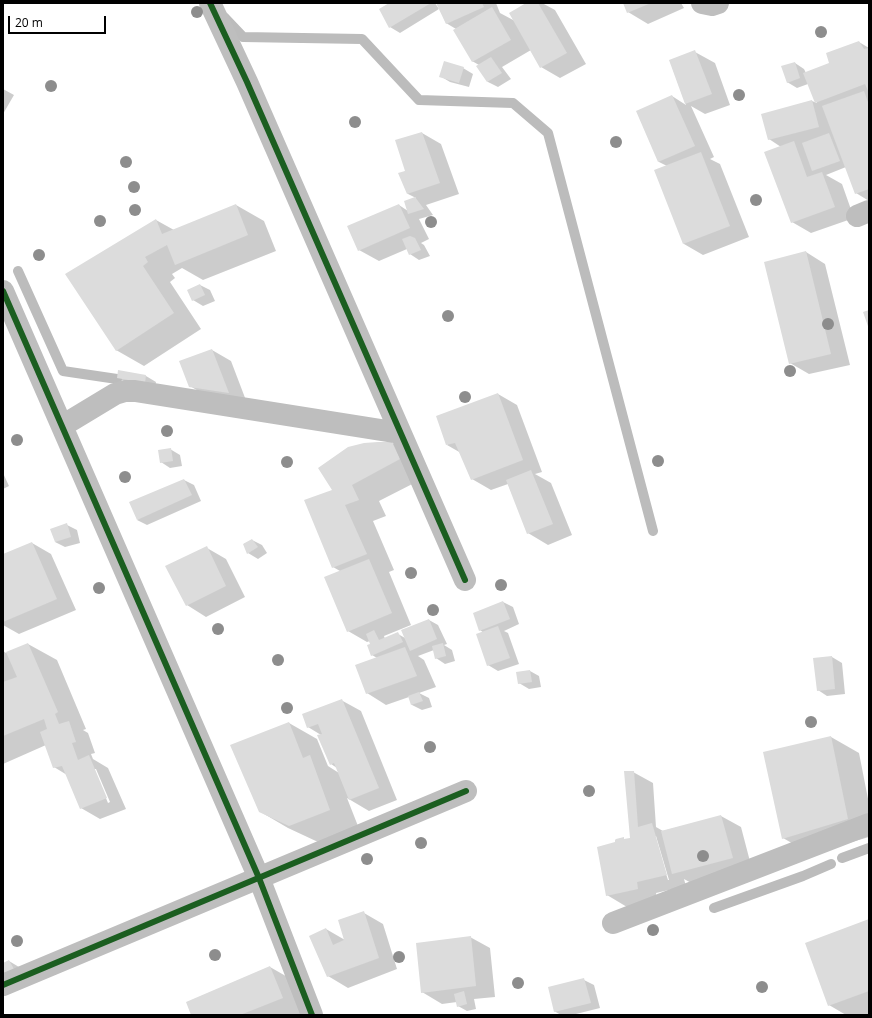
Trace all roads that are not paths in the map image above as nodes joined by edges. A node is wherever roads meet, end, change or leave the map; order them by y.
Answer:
1 (210, 3) edge
2 (702, 3) edge
3 (718, 3) edge
4 (3, 291) edge
5 (62, 426) junction
6 (400, 433) junction
7 (465, 580) dead end
8 (466, 791) dead end
9 (869, 824) edge
10 (259, 878) junction
11 (614, 923) dead end
12 (3, 985) edge
13 (312, 1015) edge

1 - 6 street
2 - 3 street
4 - 5 street
5 - 6 street
5 - 10 street
6 - 7 street
8 - 10 street
9 - 11 street
10 - 12 street
10 - 13 street

